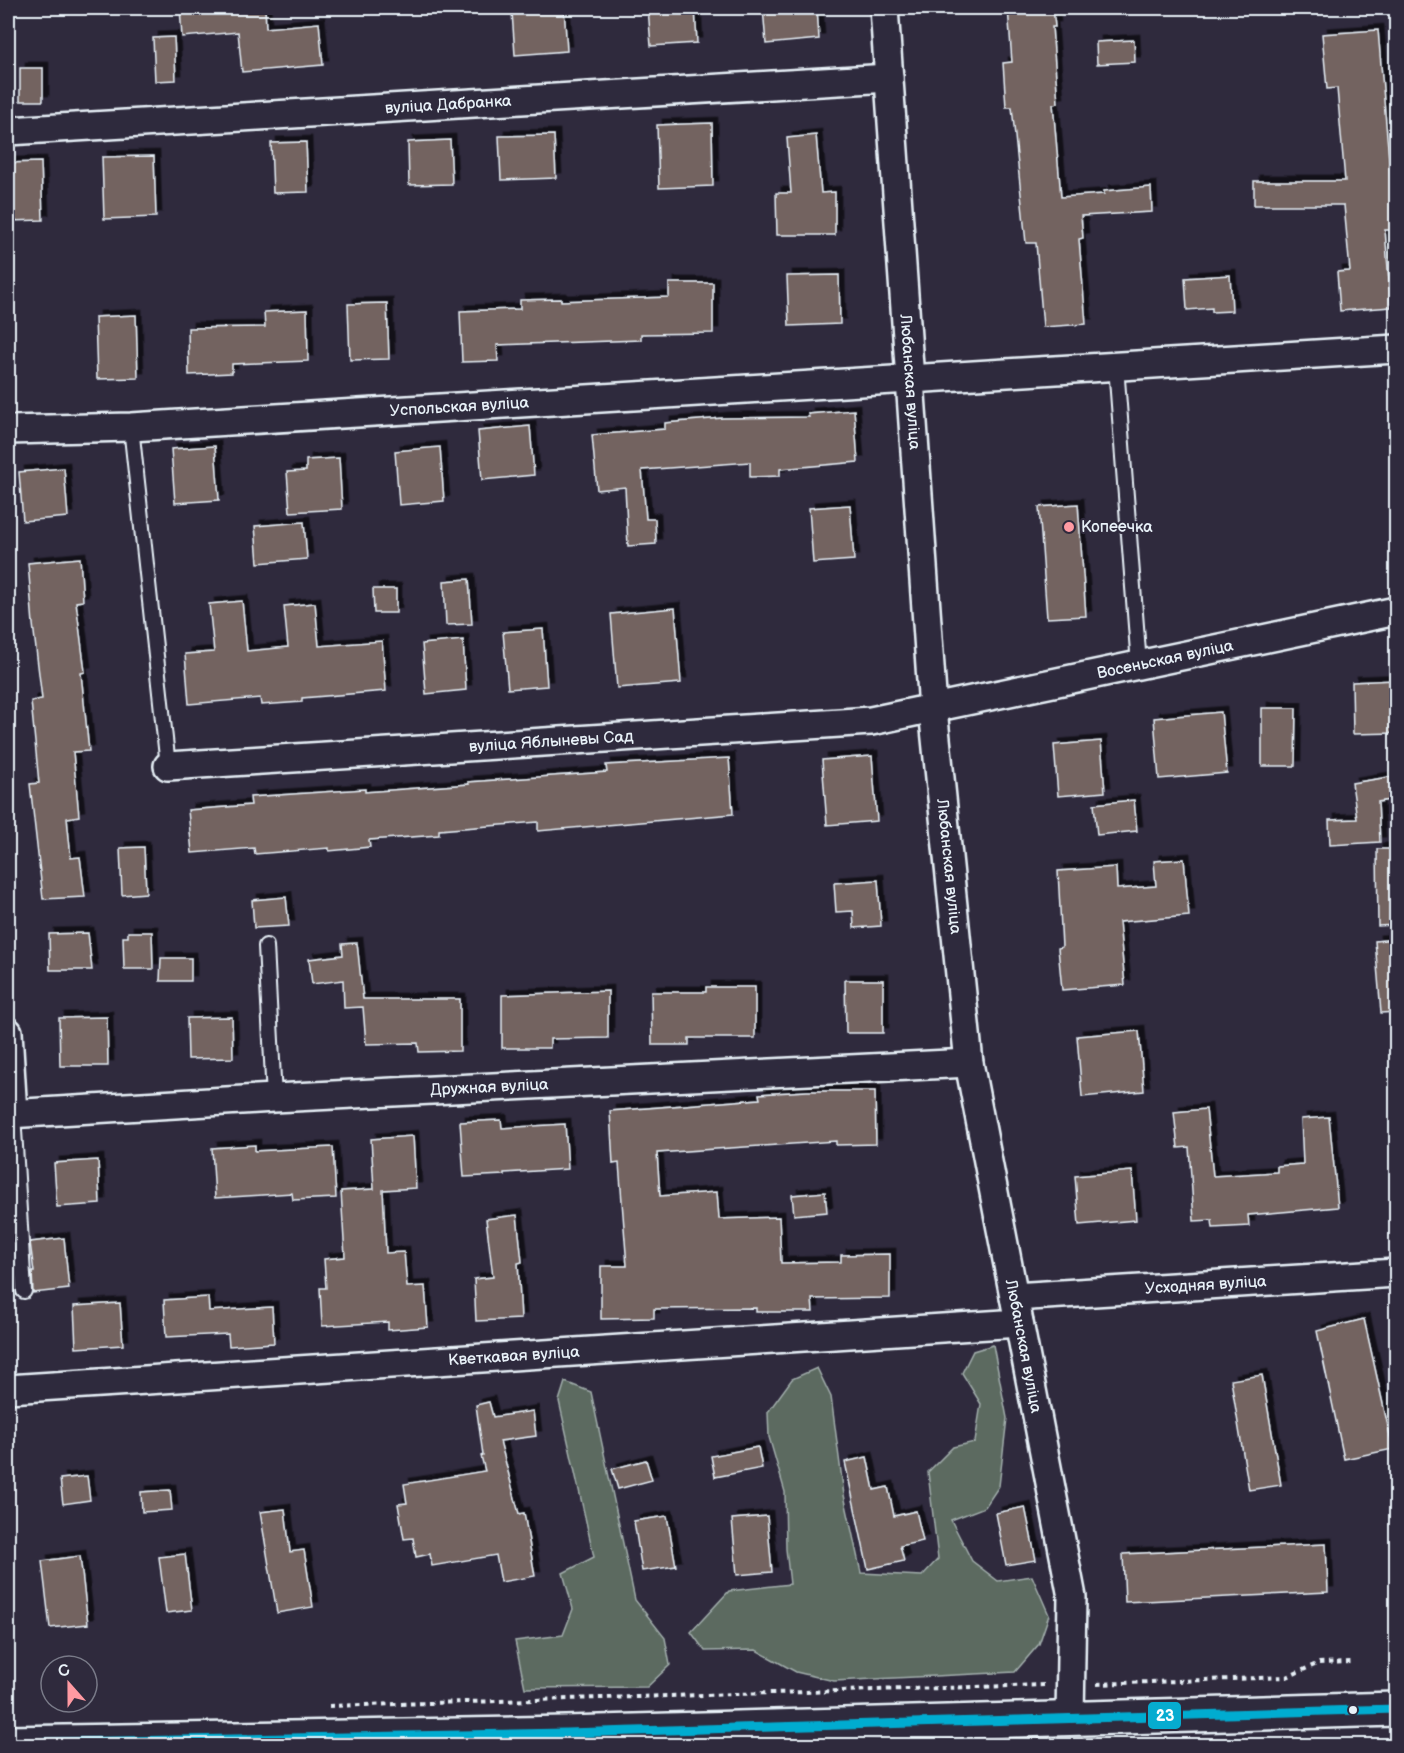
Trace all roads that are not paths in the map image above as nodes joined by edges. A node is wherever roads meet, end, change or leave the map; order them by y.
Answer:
1 (884, 8) edge
2 (890, 78) junction
3 (8, 131) edge
4 (1396, 349) edge
5 (1116, 366) junction
6 (909, 378) junction
7 (131, 427) junction
8 (8, 430) edge
9 (1396, 611) edge
10 (1139, 665) junction
11 (933, 709) junction
12 (168, 766) joint
13 (266, 946) dead end
14 (8, 1032) edge
15 (969, 1063) junction
16 (274, 1098) junction
17 (10, 1114) edge
18 (1396, 1273) edge
19 (24, 1291) dead end
20 (1014, 1297) junction
21 (1019, 1323) junction
22 (8, 1389) edge
23 (1396, 1709) edge
24 (1070, 1717) junction
25 (566, 1739) edge
26 (8, 1743) edge

1 - 2 street, Любанская вуліца
2 - 3 street, вуліца Дабранка
2 - 6 street, Любанская вуліца
4 - 5 street, Успольская вуліца
5 - 6 street, Успольская вуліца
5 - 10 lane
6 - 7 street, Успольская вуліца
6 - 11 street, Любанская вуліца
7 - 8 street, Успольская вуліца
7 - 12 lane
9 - 10 street, Восеньская вуліца
10 - 11 street, Восеньская вуліца
11 - 12 street, вуліца Яблыневы Сад
11 - 15 street, Любанская вуліца
13 - 16 lane
14 - 17 street
15 - 16 street, Дружная вуліца
15 - 20 street, Любанская вуліца
16 - 17 street, Дружная вуліца
17 - 19 lane
18 - 20 street, Усходняя вуліца
20 - 21 street, Любанская вуліца
21 - 22 street, Кветкавая вуліца
21 - 24 street, Любанская вуліца
23 - 24 main road
24 - 25 main road
25 - 26 main road

